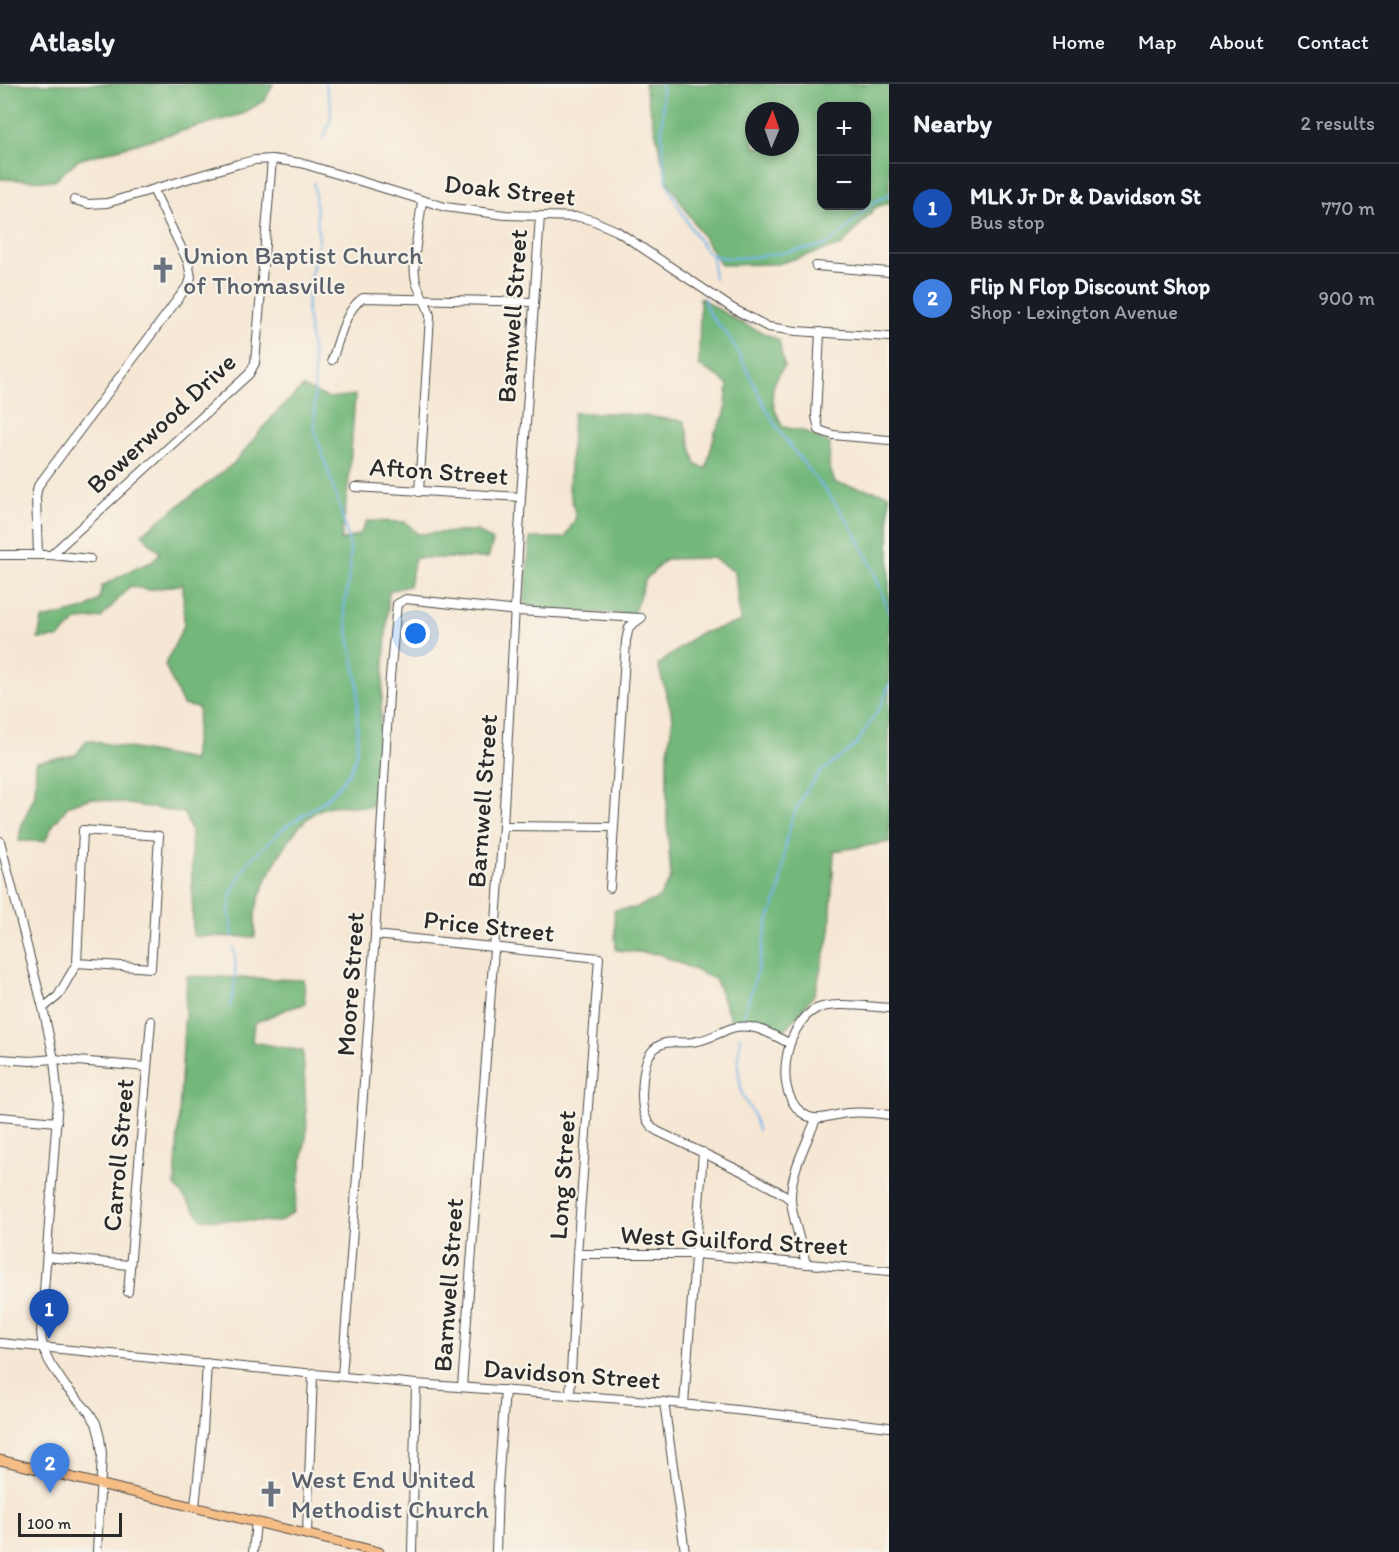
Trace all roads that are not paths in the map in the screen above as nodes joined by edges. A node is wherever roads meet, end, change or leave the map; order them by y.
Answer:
1 (272, 159) junction
2 (154, 190) junction
3 (74, 200) dead end
4 (422, 201) junction
5 (540, 216) junction
6 (816, 266) dead end
7 (889, 272) edge
8 (424, 298) junction
9 (534, 303) junction
10 (819, 332) junction
11 (889, 337) edge
12 (332, 360) dead end
13 (889, 440) edge
14 (355, 487) dead end
15 (419, 492) junction
16 (520, 497) junction
17 (0, 555) edge
18 (38, 555) junction
19 (51, 555) junction
20 (90, 559) dead end
21 (514, 609) junction
22 (503, 826) junction
23 (613, 826) junction
24 (0, 841) edge
25 (2, 857) edge
26 (610, 888) dead end
27 (375, 934) junction
28 (493, 948) junction
29 (599, 958) joint
30 (77, 963) junction
31 (43, 1008) junction
32 (889, 1008) edge
33 (151, 1021) dead end
34 (789, 1043) junction
35 (0, 1059) edge
36 (54, 1059) junction
37 (147, 1067) junction
38 (889, 1115) edge
39 (0, 1117) edge
40 (816, 1119) junction
41 (57, 1122) junction
42 (703, 1152) junction
43 (791, 1200) junction
44 (577, 1254) junction
45 (695, 1254) junction
46 (47, 1257) junction
47 (806, 1264) junction
48 (129, 1265) junction
49 (889, 1271) edge
50 (128, 1292) dead end
51 (0, 1343) edge
52 (43, 1348) junction
53 (207, 1363) junction
54 (313, 1373) junction
55 (342, 1376) junction
56 (416, 1384) junction
57 (462, 1388) junction
58 (505, 1390) junction
59 (570, 1394) junction
60 (664, 1402) junction
61 (684, 1404) junction
62 (889, 1427) edge
63 (0, 1460) edge
64 (100, 1484) junction
65 (195, 1506) junction
66 (256, 1522) junction
67 (307, 1533) junction
68 (357, 1549) edge
69 (97, 1552) edge
70 (253, 1552) edge
71 (379, 1552) edge
72 (412, 1552) edge
73 (496, 1552) edge
74 (685, 1552) edge

1 - 2 street, Doak Street
1 - 4 street, Doak Street
1 - 19 street, Bowerwood Drive
2 - 3 street, Doak Street
2 - 18 street
4 - 5 street, Doak Street
4 - 8 street
5 - 9 street, Barnwell Street
5 - 10 street, Doak Street
6 - 7 street
8 - 9 street
8 - 12 street
8 - 15 street
9 - 16 street, Barnwell Street
10 - 11 street, Doak Street
10 - 13 street
14 - 15 street, Afton Street
15 - 16 street, Afton Street
16 - 21 street, Barnwell Street
17 - 18 street
18 - 19 street
19 - 20 street
21 - 22 street, Barnwell Street
21 - 23 street
21 - 27 street, Moore Street
22 - 23 street
22 - 28 street, Barnwell Street
23 - 26 street
24 - 25 street
25 - 31 street
27 - 28 street, Price Street
27 - 55 street, Moore Street
28 - 29 street, Price Street
28 - 57 street, Barnwell Street
29 - 44 street, Long Street
30 - 30 street
30 - 31 street
31 - 36 street
32 - 34 street
33 - 37 street, Carroll Street
34 - 40 street
34 - 42 street
35 - 36 street
36 - 37 street
36 - 41 street
37 - 48 street, Carroll Street
38 - 40 street
39 - 41 street
40 - 43 street
41 - 46 street
42 - 43 street
42 - 45 street
43 - 47 street
44 - 45 street, West Guilford Street
44 - 59 street, Long Street
45 - 47 street, West Guilford Street
45 - 61 street
46 - 48 street
46 - 52 street
47 - 49 street, West Guilford Street
48 - 50 street, Carroll Street
51 - 52 street, Davidson Street
52 - 53 street, Davidson Street
52 - 64 street
53 - 54 street, Davidson Street
53 - 65 street
54 - 55 street, Davidson Street
54 - 67 street
55 - 56 street, Davidson Street
56 - 57 street, Davidson Street
56 - 72 street
57 - 58 street, Davidson Street
58 - 59 street, Davidson Street
58 - 73 street
59 - 60 street, Davidson Street
60 - 61 street, Davidson Street
60 - 74 street
61 - 62 street, Davidson Street
63 - 64 main road
64 - 65 main road
64 - 69 street
65 - 66 main road
66 - 67 main road
66 - 70 street
67 - 68 main road
68 - 71 main road

